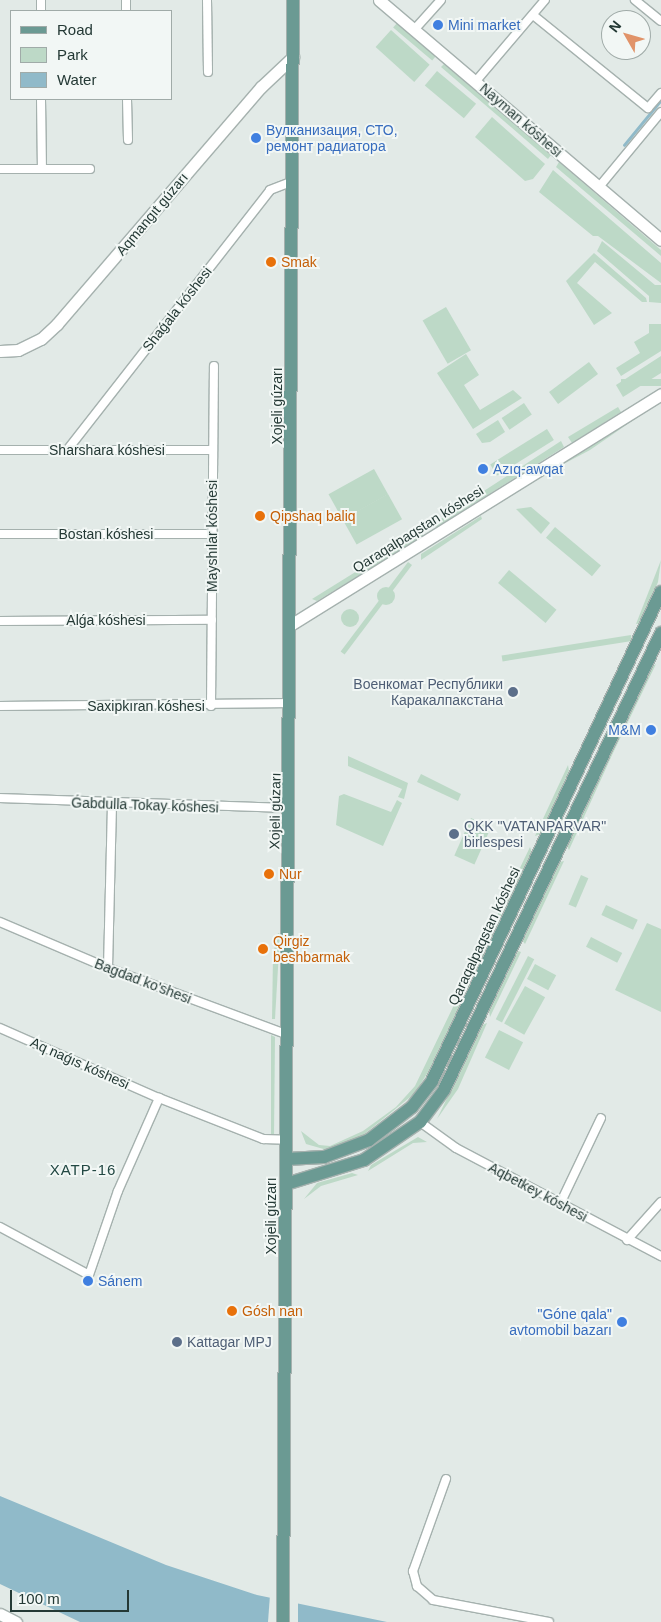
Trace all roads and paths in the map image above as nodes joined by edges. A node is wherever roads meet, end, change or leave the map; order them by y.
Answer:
1 (207, 0) edge
2 (293, 0) edge
3 (379, 0) edge
4 (441, 0) edge
5 (545, 0) edge
6 (635, 0) edge
7 (533, 15) junction
8 (661, 21) edge
9 (414, 30) junction
10 (293, 57) junction
11 (208, 72) dead end
12 (476, 82) junction
13 (661, 93) edge
14 (42, 100) edge
15 (127, 100) edge
16 (661, 112) edge
17 (128, 140) dead end
18 (0, 169) edge
19 (42, 169) junction
20 (90, 169) dead end
21 (293, 181) junction
22 (599, 187) junction
23 (661, 240) edge
24 (0, 351) edge
25 (214, 366) dead end
26 (661, 394) edge
27 (68, 449) junction
28 (0, 450) edge
29 (213, 450) junction
30 (0, 534) edge
31 (212, 534) junction
32 (661, 592) edge
33 (212, 620) junction
34 (0, 621) edge
35 (292, 624) junction
36 (642, 636) junction
37 (659, 638) edge
38 (291, 703) junction
39 (0, 706) edge
40 (211, 706) junction
41 (0, 798) edge
42 (112, 805) junction
43 (290, 808) junction
44 (544, 844) junction
45 (557, 850) junction
46 (0, 922) edge
47 (108, 968) junction
48 (0, 1028) edge
49 (288, 1035) junction
50 (159, 1098) junction
51 (601, 1118) dead end
52 (420, 1122) junction
53 (287, 1140) junction
54 (287, 1159) junction
55 (306, 1159) junction
56 (310, 1177) junction
57 (286, 1184) junction
58 (661, 1202) edge
59 (560, 1204) junction
60 (0, 1227) edge
61 (628, 1240) junction
62 (661, 1256) edge
63 (446, 1479) dead end
64 (0, 1614) edge
65 (16, 1622) edge
66 (283, 1622) edge
67 (549, 1622) edge

1 - 11 street
2 - 10 main road, Xojeli gúzarı
3 - 9 street, Nayman kóshesi
4 - 9 street
5 - 7 street
6 - 8 street
7 - 12 street
7 - 13 street
9 - 12 street, Nayman kóshesi
10 - 21 main road, Xojeli gúzarı
10 - 24 street, Aqmangıt gúzarı
12 - 22 street, Nayman kóshesi
14 - 19 street
15 - 17 street
16 - 22 street
18 - 19 street
19 - 20 street
21 - 27 street, Shaǵala kóshesi
21 - 35 main road, Xojeli gúzarı
22 - 23 street, Nayman kóshesi
25 - 29 street, Mayshılar kóshesi
26 - 35 street, Qaraqalpaqstan kóshesi
27 - 28 street, Sharshara kóshesi
27 - 29 street, Sharshara kóshesi
29 - 31 street, Mayshılar kóshesi
30 - 31 street, Bostan kóshesi
31 - 33 street, Mayshılar kóshesi
32 - 36 main road, Qaraqalpaqstan kóshesi
33 - 34 street, Alǵa kóshesi
33 - 40 street, Mayshılar kóshesi
35 - 38 main road, Xojeli gúzarı
36 - 37 main road
36 - 44 main road, Qaraqalpaqstan kóshesi
37 - 45 main road
38 - 40 street, Saxipkıran kóshesi
38 - 43 main road, Xojeli gúzarı
39 - 40 street, Saxipkıran kóshesi
41 - 42 street, Ǵabdulla Tokay kóshesi
42 - 43 street, Ǵabdulla Tokay kóshesi
42 - 47 street
43 - 49 main road, Xojeli gúzarı
44 - 45 main road
44 - 55 main road, Qaraqalpaqstan kóshesi
45 - 52 main road
46 - 47 street, Bagdad ko'shesi
47 - 49 street, Bagdad ko'shesi
48 - 50 street, Aq naǵıs kóshesi
49 - 53 main road, Xojeli gúzarı
50 - 53 street, Aq naǵıs kóshesi
50 - 60 street
51 - 59 street
52 - 56 main road
52 - 59 street, Aqbetkey kóshesi
53 - 54 main road, Xojeli gúzarı
54 - 55 main road, Qaraqalpaqstan kóshesi
54 - 57 main road, Xojeli gúzarı
55 - 56 main road
56 - 57 main road
57 - 66 main road, Xojeli gúzarı
58 - 61 street
59 - 61 street, Aqbetkey kóshesi
61 - 62 street, Aqbetkey kóshesi
63 - 67 street
64 - 65 street

